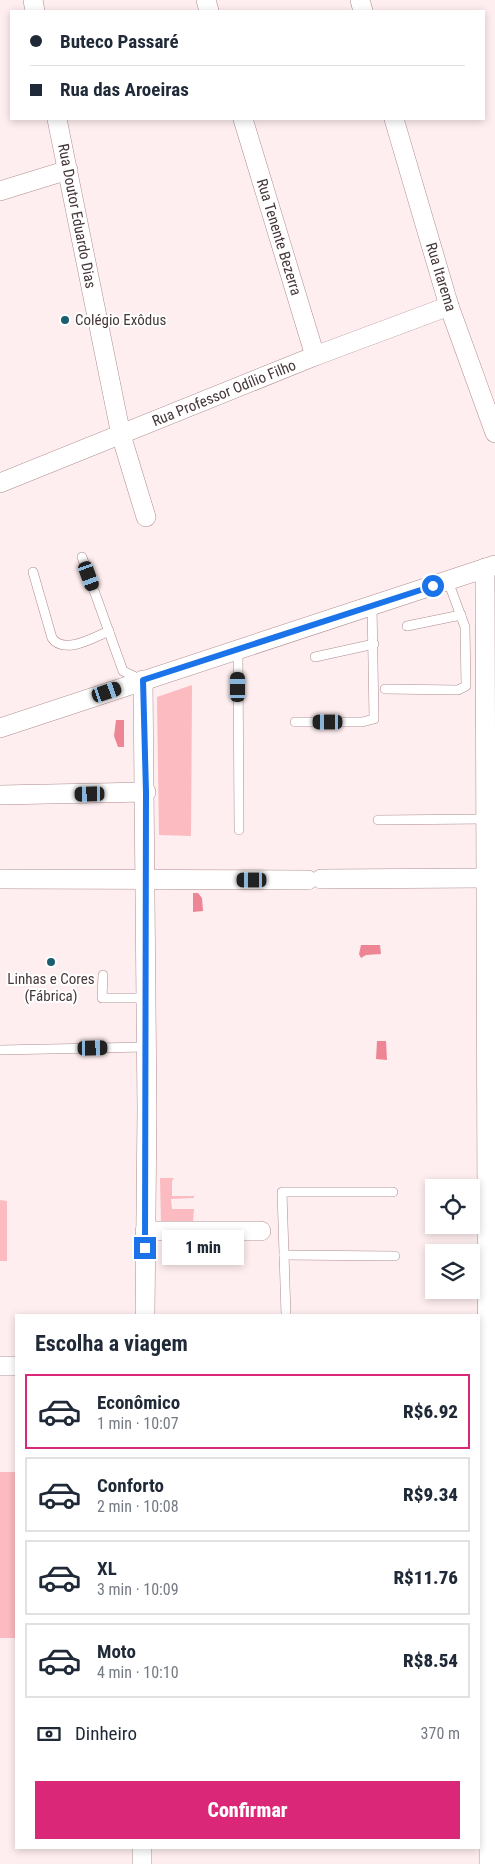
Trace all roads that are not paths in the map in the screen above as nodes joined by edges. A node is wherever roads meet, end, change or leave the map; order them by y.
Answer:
1 (57, 120) edge
2 (243, 120) edge
3 (394, 120) edge
4 (68, 170) junction
5 (0, 191) edge
6 (449, 306) junction
7 (315, 356) junction
8 (491, 406) edge
9 (495, 433) edge
10 (121, 435) junction
11 (0, 483) edge
12 (146, 517) dead end
13 (82, 557) dead end
14 (490, 566) edge
15 (32, 572) dead end
16 (448, 581) junction
17 (372, 605) junction
18 (461, 615) junction
19 (407, 626) dead end
20 (109, 631) junction
21 (374, 644) junction
22 (238, 648) junction
23 (314, 656) dead end
24 (143, 680) junction
25 (385, 689) dead end
26 (295, 722) dead end
27 (0, 728) edge
28 (146, 792) junction
29 (0, 795) edge
30 (378, 820) dead end
31 (486, 820) junction
32 (239, 830) dead end
33 (486, 878) junction
34 (0, 879) edge
35 (146, 880) junction
36 (104, 975) dead end
37 (146, 998) junction
38 (146, 1047) junction
39 (0, 1050) edge
40 (393, 1192) dead end
41 (145, 1231) junction
42 (261, 1231) dead end
43 (284, 1255) junction
44 (395, 1256) dead end
45 (145, 1314) edge
46 (286, 1314) edge
47 (0, 1366) edge
48 (15, 1366) edge
49 (487, 1367) edge
50 (492, 1514) edge
51 (492, 1683) edge
52 (142, 1849) edge
53 (491, 1856) edge
54 (142, 1864) edge

1 - 4 street, Rua Doutor Eduardo Dias
2 - 7 street, Rua Tenente Bezerra
3 - 6 street, Rua Itarema
4 - 5 street
4 - 10 street, Rua Doutor Eduardo Dias
6 - 7 street, Rua Professor Odílio Filho
6 - 8 street, Rua Itarema
7 - 10 street, Rua Professor Odílio Filho
8 - 9 street, Rua Itarema
10 - 11 street, Rua Professor Odílio Filho
10 - 12 street, Rua Doutor Eduardo Dias
13 - 20 lane
14 - 16 street
14 - 31 street
15 - 20 lane
16 - 17 street
16 - 18 lane
17 - 21 lane
17 - 22 street
18 - 19 lane
18 - 25 lane
20 - 24 lane
21 - 23 lane
21 - 26 lane
22 - 24 street
22 - 32 lane
24 - 27 street
24 - 28 street
28 - 29 street
28 - 35 street
30 - 31 lane
31 - 33 street
33 - 35 street
33 - 49 street
34 - 35 street
35 - 37 street
36 - 37 lane
37 - 38 street
38 - 39 lane
38 - 41 street
40 - 43 lane
41 - 42 street
41 - 45 street
43 - 44 lane
43 - 46 lane
47 - 48 street
49 - 50 street
50 - 51 street
51 - 53 street
52 - 54 street

